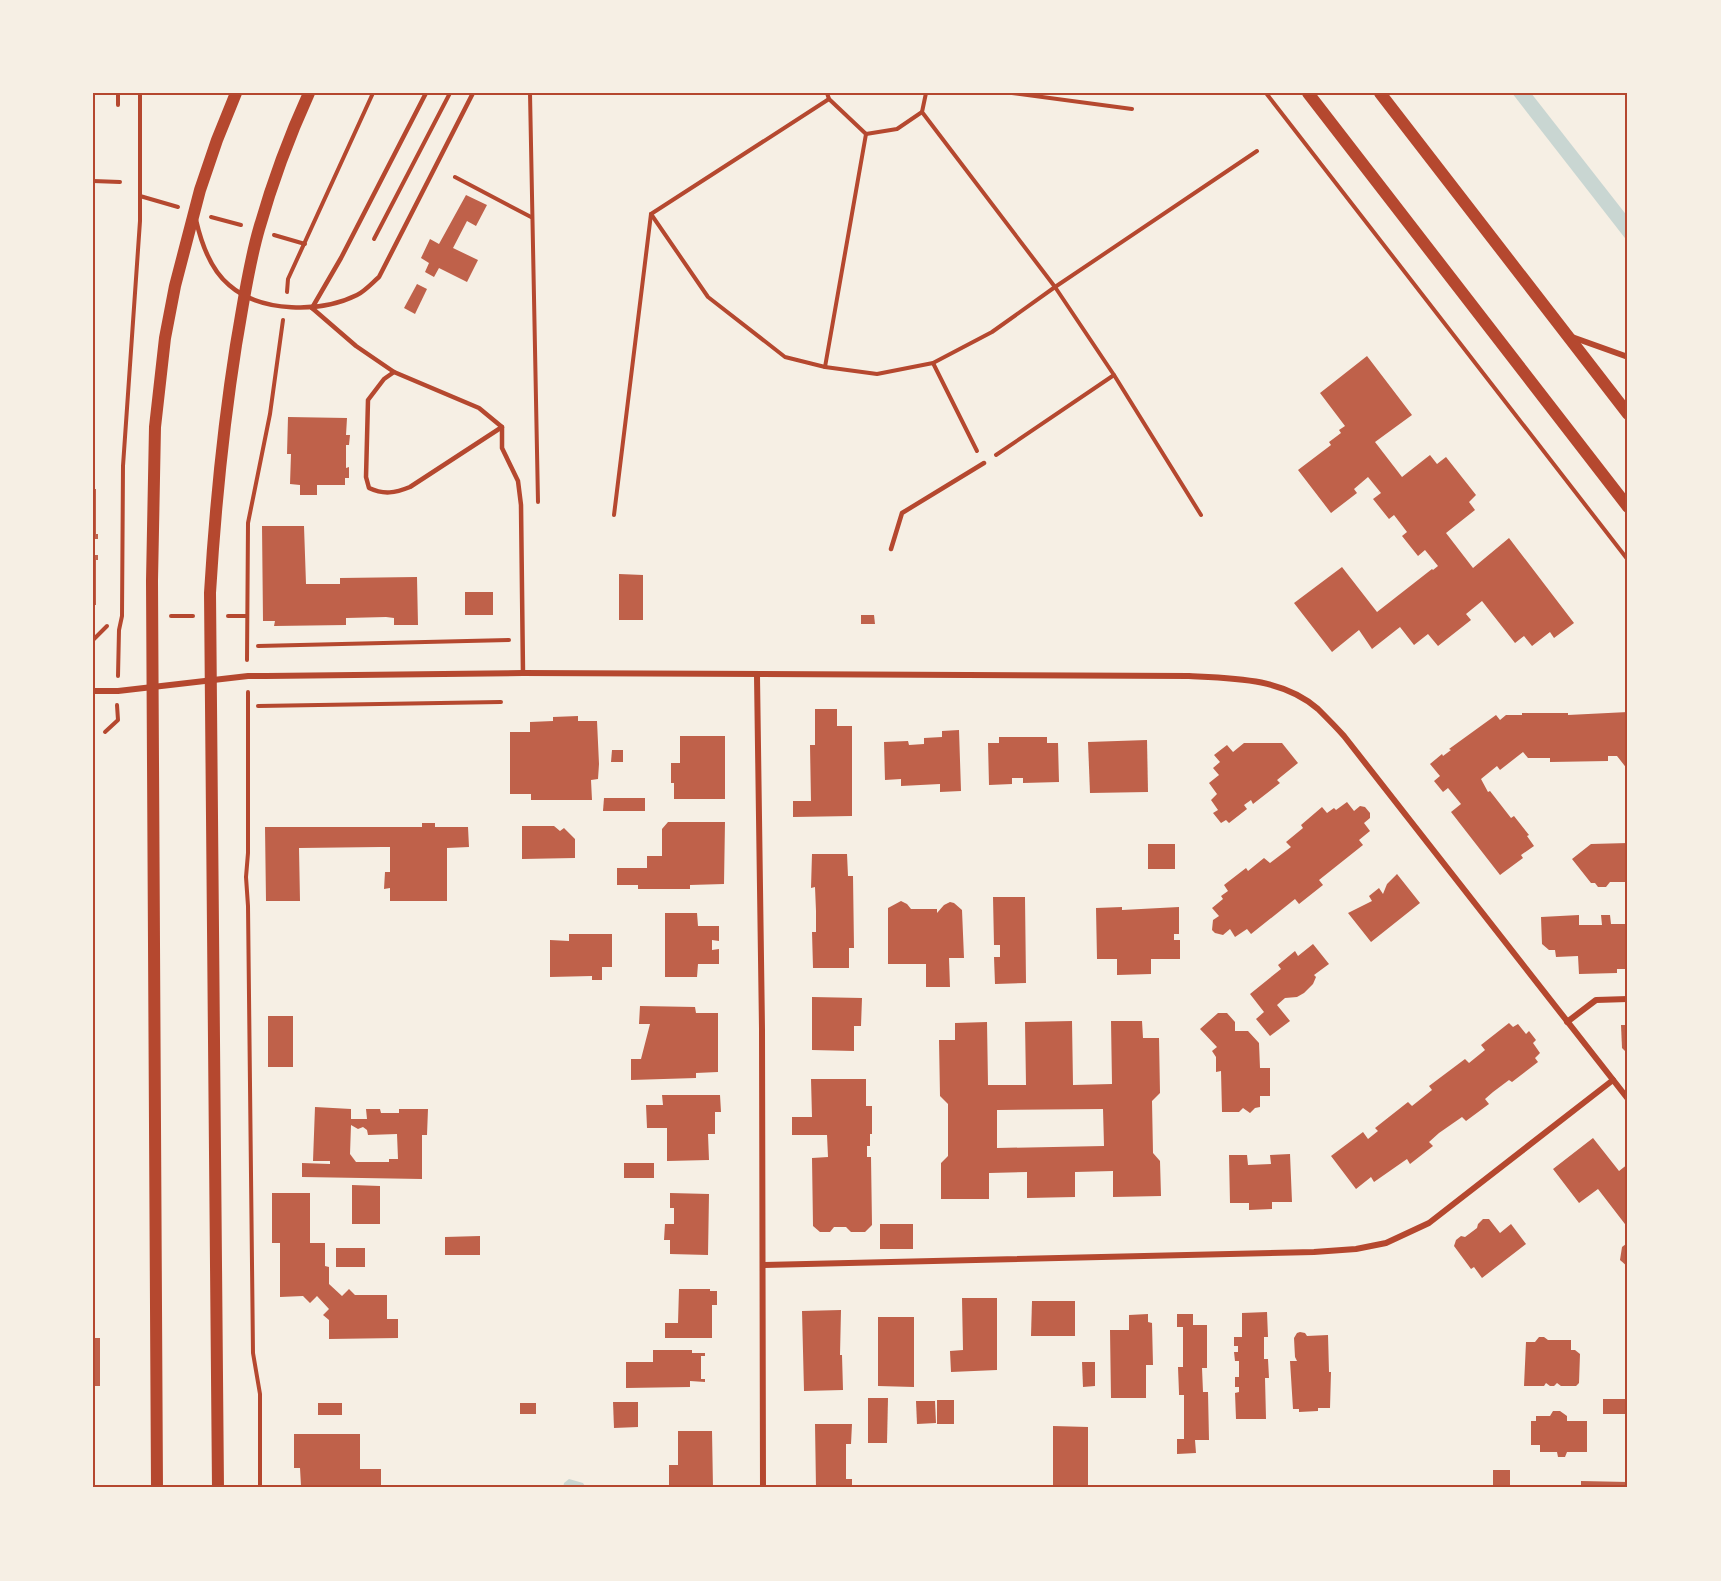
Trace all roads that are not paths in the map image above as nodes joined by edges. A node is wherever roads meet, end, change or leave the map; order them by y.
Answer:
1 (236, 93) edge
2 (309, 93) edge
3 (426, 93) edge
4 (473, 93) edge
5 (1308, 93) edge
6 (1380, 93) edge
7 (194, 212) junction
8 (244, 295) junction
9 (312, 308) junction
10 (1568, 336) junction
11 (1628, 357) edge
12 (394, 372) junction
13 (1628, 414) edge
14 (502, 427) junction
15 (984, 463) road end
16 (1628, 507) edge
17 (891, 549) dead end
18 (523, 673) junction
19 (757, 676) junction
20 (211, 681) junction
21 (153, 687) junction
22 (93, 691) edge
23 (1628, 999) edge
24 (1567, 1022) junction
25 (1612, 1080) junction
26 (1628, 1099) edge
27 (764, 1265) junction
28 (157, 1488) edge
29 (218, 1488) edge
30 (763, 1488) edge

1 - 7 main road
2 - 8 main road
3 - 9 lane
4 - 9 lane
5 - 16 main road
6 - 10 main road
7 - 8 lane
7 - 21 main road
8 - 9 lane
8 - 20 main road
9 - 12 lane
10 - 11 street
10 - 13 main road
12 - 14 lane
12 - 14 lane
14 - 18 lane
15 - 17 lane
18 - 19 street
18 - 20 street
19 - 24 street
19 - 27 street
20 - 21 street
20 - 29 main road
21 - 22 street
21 - 28 main road
23 - 24 street
24 - 25 street
25 - 26 street
25 - 27 street
27 - 30 street

